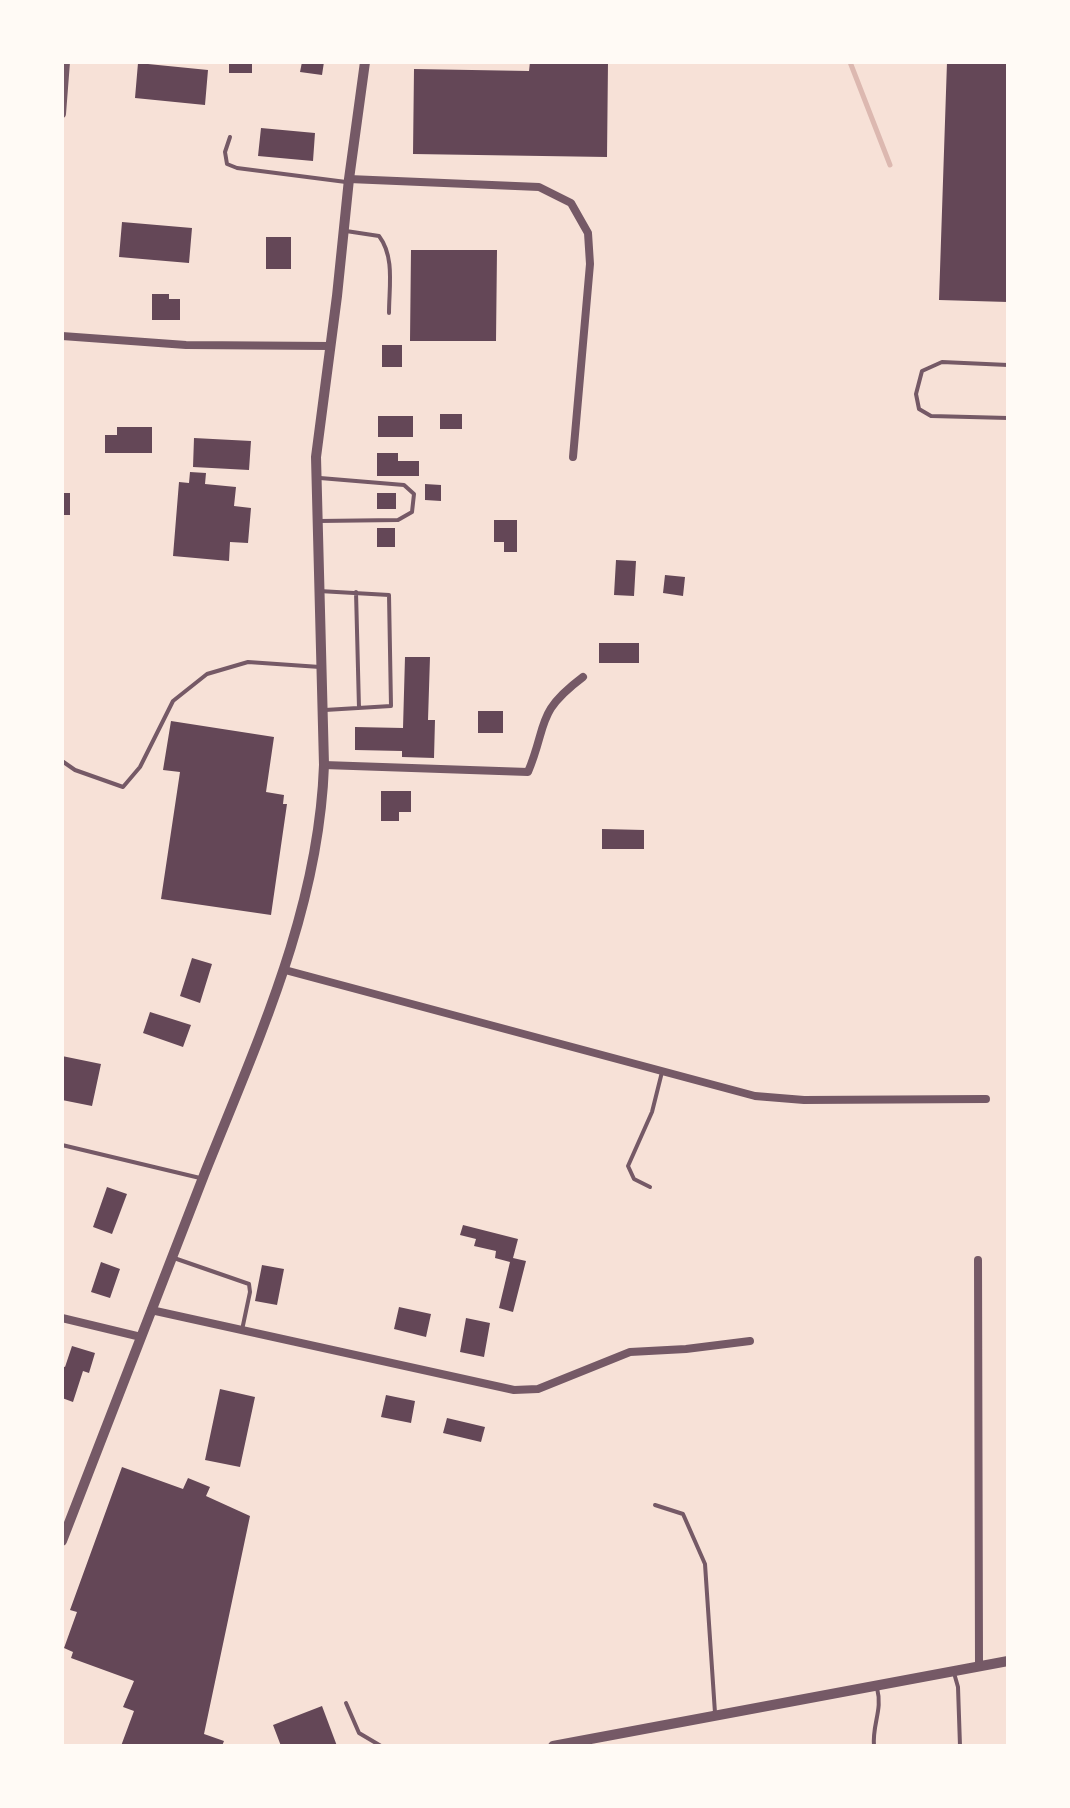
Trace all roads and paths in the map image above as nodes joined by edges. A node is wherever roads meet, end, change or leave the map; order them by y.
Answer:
1 (66, 62) edge
2 (365, 62) edge
3 (62, 114) edge
4 (230, 137) dead end
5 (348, 181) junction
6 (343, 231) junction
7 (389, 313) dead end
8 (62, 336) edge
9 (330, 346) junction
10 (1008, 365) edge
11 (1008, 418) edge
12 (573, 457) dead end
13 (316, 477) junction
14 (316, 521) junction
15 (319, 591) junction
16 (356, 592) junction
17 (321, 667) junction
18 (583, 677) dead end
19 (359, 708) junction
20 (322, 710) junction
21 (62, 761) edge
22 (324, 765) junction
23 (285, 970) junction
24 (662, 1072) junction
25 (986, 1099) dead end
26 (62, 1145) edge
27 (203, 1179) junction
28 (650, 1187) dead end
29 (172, 1257) junction
30 (978, 1260) dead end
31 (151, 1310) junction
32 (62, 1318) edge
33 (242, 1330) junction
34 (141, 1337) junction
35 (750, 1341) dead end
36 (655, 1505) dead end
37 (62, 1541) edge
38 (1008, 1661) edge
39 (979, 1666) junction
40 (954, 1671) junction
41 (877, 1685) junction
42 (346, 1703) dead end
43 (715, 1715) junction
44 (381, 1746) edge
45 (553, 1746) edge
46 (874, 1746) edge
47 (960, 1746) edge

1 - 3 street
2 - 5 street
4 - 5 lane
5 - 6 street
5 - 12 street
6 - 7 lane
6 - 9 street
8 - 9 street
9 - 13 street
10 - 11 lane
13 - 14 street
13 - 14 lane
14 - 15 street
15 - 16 lane
15 - 17 street
16 - 19 lane
16 - 19 lane
17 - 20 street
17 - 21 lane
18 - 22 street
19 - 20 lane
20 - 22 street
22 - 23 street
23 - 24 street
23 - 27 street
24 - 25 street
24 - 28 lane
26 - 27 lane
27 - 29 street
29 - 31 street
29 - 33 lane
30 - 39 street
31 - 33 street
31 - 34 street
32 - 34 street
33 - 35 street
34 - 37 street
36 - 43 lane
38 - 39 street
39 - 40 street
40 - 41 street
40 - 47 lane
41 - 43 street
41 - 46 lane
42 - 44 lane
43 - 45 street

